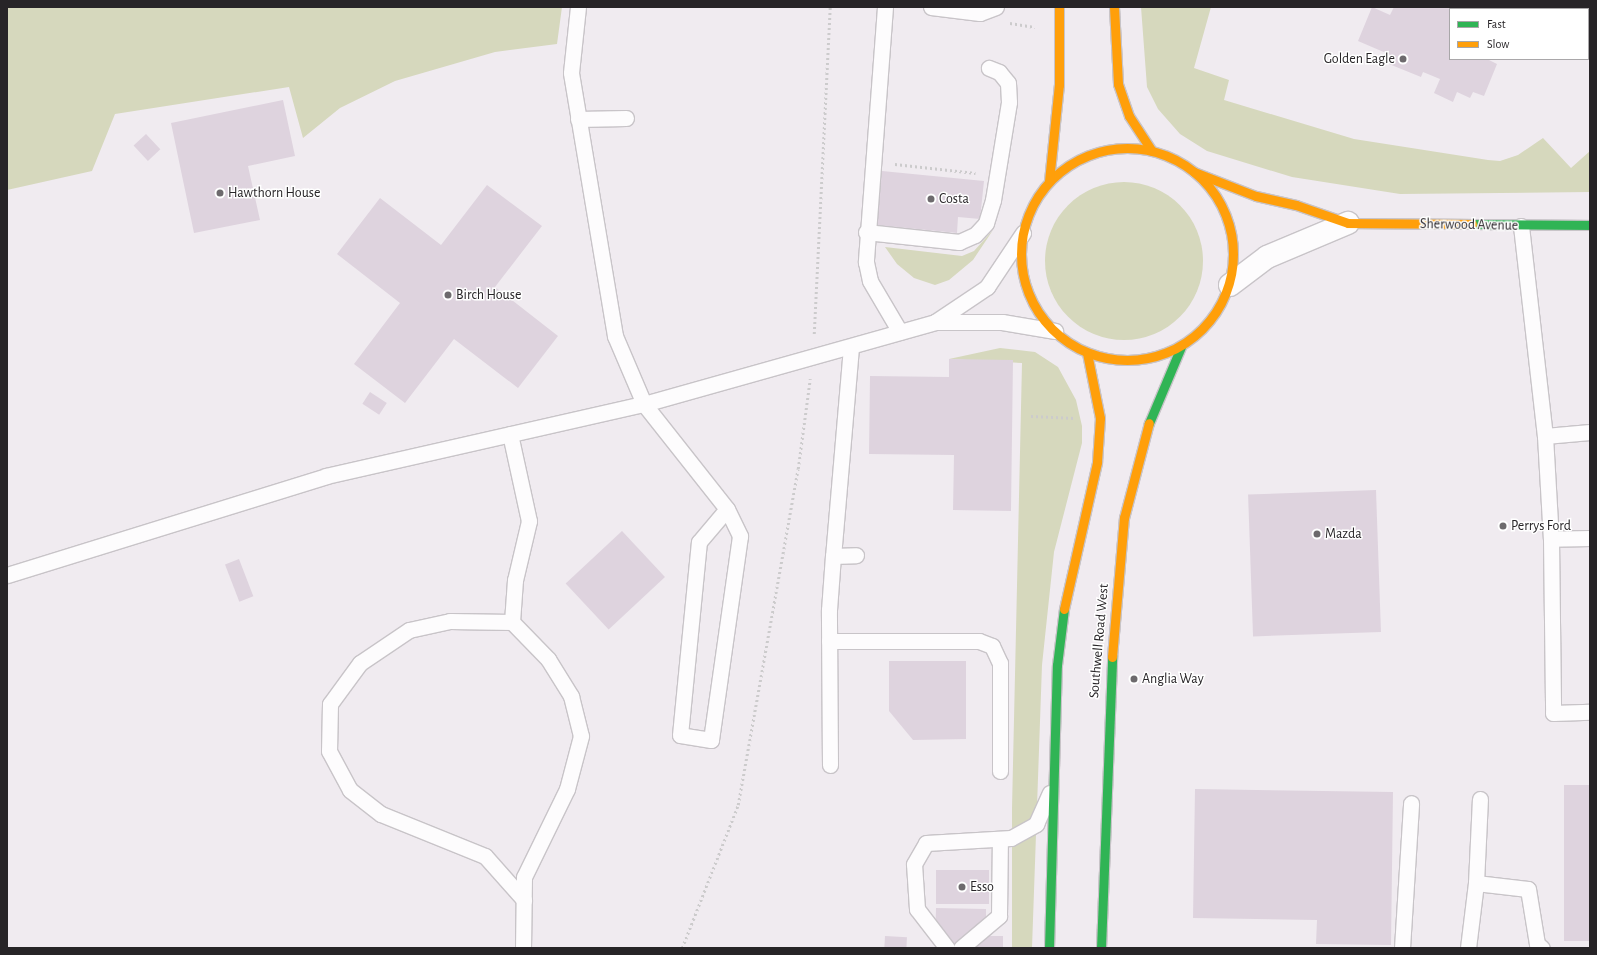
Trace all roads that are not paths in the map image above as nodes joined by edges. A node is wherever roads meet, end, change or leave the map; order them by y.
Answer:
1 (578, 7) edge
2 (885, 7) edge
3 (931, 7) edge
4 (996, 7) edge
5 (1059, 7) edge
6 (1114, 7) edge
7 (989, 68) dead end
8 (626, 118) dead end
9 (578, 119) junction
10 (1152, 150) junction
11 (1194, 172) junction
12 (1049, 181) junction
13 (1348, 223) junction
14 (1590, 225) edge
15 (1521, 226) junction
16 (866, 232) junction
17 (1023, 233) junction
18 (1230, 285) junction
19 (936, 322) junction
20 (1055, 331) junction
21 (900, 332) junction
22 (1181, 346) junction
23 (851, 347) junction
24 (1088, 353) junction
25 (644, 404) junction
26 (1590, 432) edge
27 (510, 434) junction
28 (1545, 436) junction
29 (727, 509) junction
30 (1590, 538) edge
31 (1551, 539) junction
32 (856, 555) dead end
33 (833, 556) junction
34 (7, 574) edge
35 (512, 622) junction
36 (829, 641) junction
37 (1590, 712) edge
38 (830, 765) dead end
39 (1000, 771) dead end
40 (1054, 786) junction
41 (1480, 799) dead end
42 (1411, 802) dead end
43 (1000, 839) junction
44 (1476, 883) junction
45 (524, 900) junction
46 (523, 948) edge
47 (947, 948) edge
48 (960, 948) edge
49 (1049, 948) edge
50 (1101, 948) edge
51 (1402, 948) edge
52 (1468, 948) edge
53 (1542, 948) edge

1 - 9 lane
2 - 16 lane
3 - 4 lane
5 - 12 main road
6 - 10 main road
7 - 16 lane
8 - 9 lane
9 - 25 lane
10 - 11 main road
10 - 12 main road
11 - 13 main road, Sherwood Avenue
11 - 18 main road
12 - 17 main road
13 - 15 main road, Sherwood Avenue
13 - 18 street, Sherwood Avenue
14 - 15 main road, Sherwood Avenue
15 - 28 lane
16 - 21 lane
17 - 19 lane
17 - 20 main road
18 - 22 main road
19 - 20 lane
19 - 21 lane
20 - 24 main road
21 - 23 lane
22 - 24 main road
22 - 50 main road, Southwell Road West
23 - 25 lane
23 - 33 lane
24 - 40 main road
25 - 27 lane
25 - 29 lane
26 - 28 lane
27 - 34 lane
27 - 35 lane
28 - 31 lane
29 - 29 lane
30 - 31 lane
31 - 37 lane
32 - 33 lane
33 - 36 lane
35 - 45 lane
35 - 45 lane
36 - 38 lane
36 - 39 lane
40 - 43 lane
40 - 49 main road
41 - 44 lane
42 - 51 lane
43 - 47 lane
43 - 48 lane
44 - 52 lane
44 - 53 lane
45 - 46 lane

